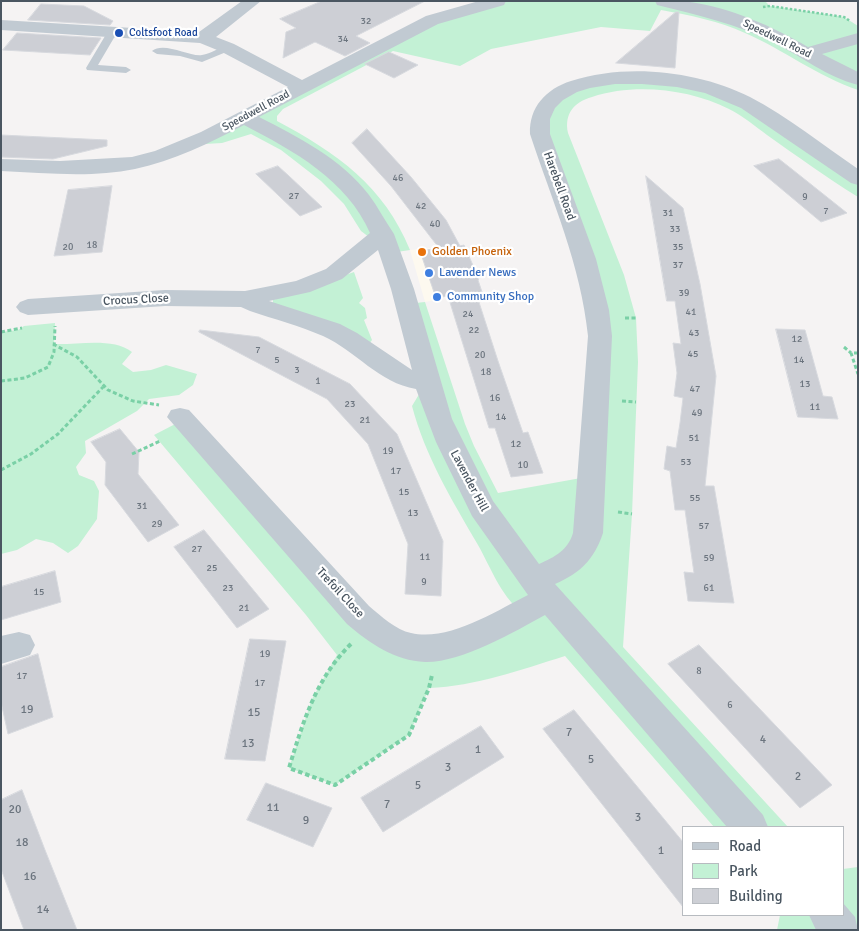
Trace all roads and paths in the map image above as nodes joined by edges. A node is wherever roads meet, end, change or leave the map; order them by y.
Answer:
1 (253, 1) edge
2 (498, 1) edge
3 (663, 1) edge
4 (726, 16) junction
5 (851, 21) dead end
6 (1, 25) edge
7 (113, 32) junction
8 (203, 38) junction
9 (858, 38) edge
10 (228, 48) junction
11 (157, 51) dead end
12 (807, 53) junction
13 (126, 70) dead end
14 (858, 79) edge
15 (301, 87) junction
16 (244, 117) junction
17 (1, 165) edge
18 (858, 179) edge
19 (383, 234) junction
20 (245, 299) junction
21 (26, 317) joint
22 (55, 323) dead end
23 (1, 332) edge
24 (53, 344) junction
25 (844, 347) dead end
26 (851, 353) junction
27 (858, 353) edge
28 (853, 374) dead end
29 (858, 374) edge
30 (1, 381) edge
31 (427, 381) junction
32 (103, 387) junction
33 (170, 411) joint
34 (160, 441) dead end
35 (132, 454) dead end
36 (1, 470) edge
37 (540, 589) junction
38 (337, 655) dead end
39 (429, 688) dead end
40 (749, 826) edge
41 (829, 916) edge
42 (842, 930) edge

1 - 8 street
2 - 15 street, Speedwell Road
3 - 4 street, Speedwell Road
4 - 5 path
4 - 12 street, Speedwell Road
6 - 7 street
7 - 8 street
7 - 13 lane
8 - 10 street
9 - 12 street
10 - 11 lane
10 - 15 street
12 - 14 street, Speedwell Road
15 - 16 street, Speedwell Road
16 - 17 street, Speedwell Road
16 - 19 street, Lavender Hill
18 - 37 street, Harebell Road
19 - 20 street, Crocus Close
19 - 31 street, Lavender Hill
20 - 21 street, Crocus Close
20 - 31 street, Crocus Close
21 - 23 path
22 - 24 path
24 - 30 path
24 - 32 path
25 - 26 path
26 - 27 path
26 - 29 path
28 - 29 path
31 - 37 street, Lavender Hill
32 - 33 path
32 - 36 path
33 - 37 street, Trefoil Close
34 - 35 path
37 - 40 street, Lavender Hill
38 - 39 path
41 - 42 street

